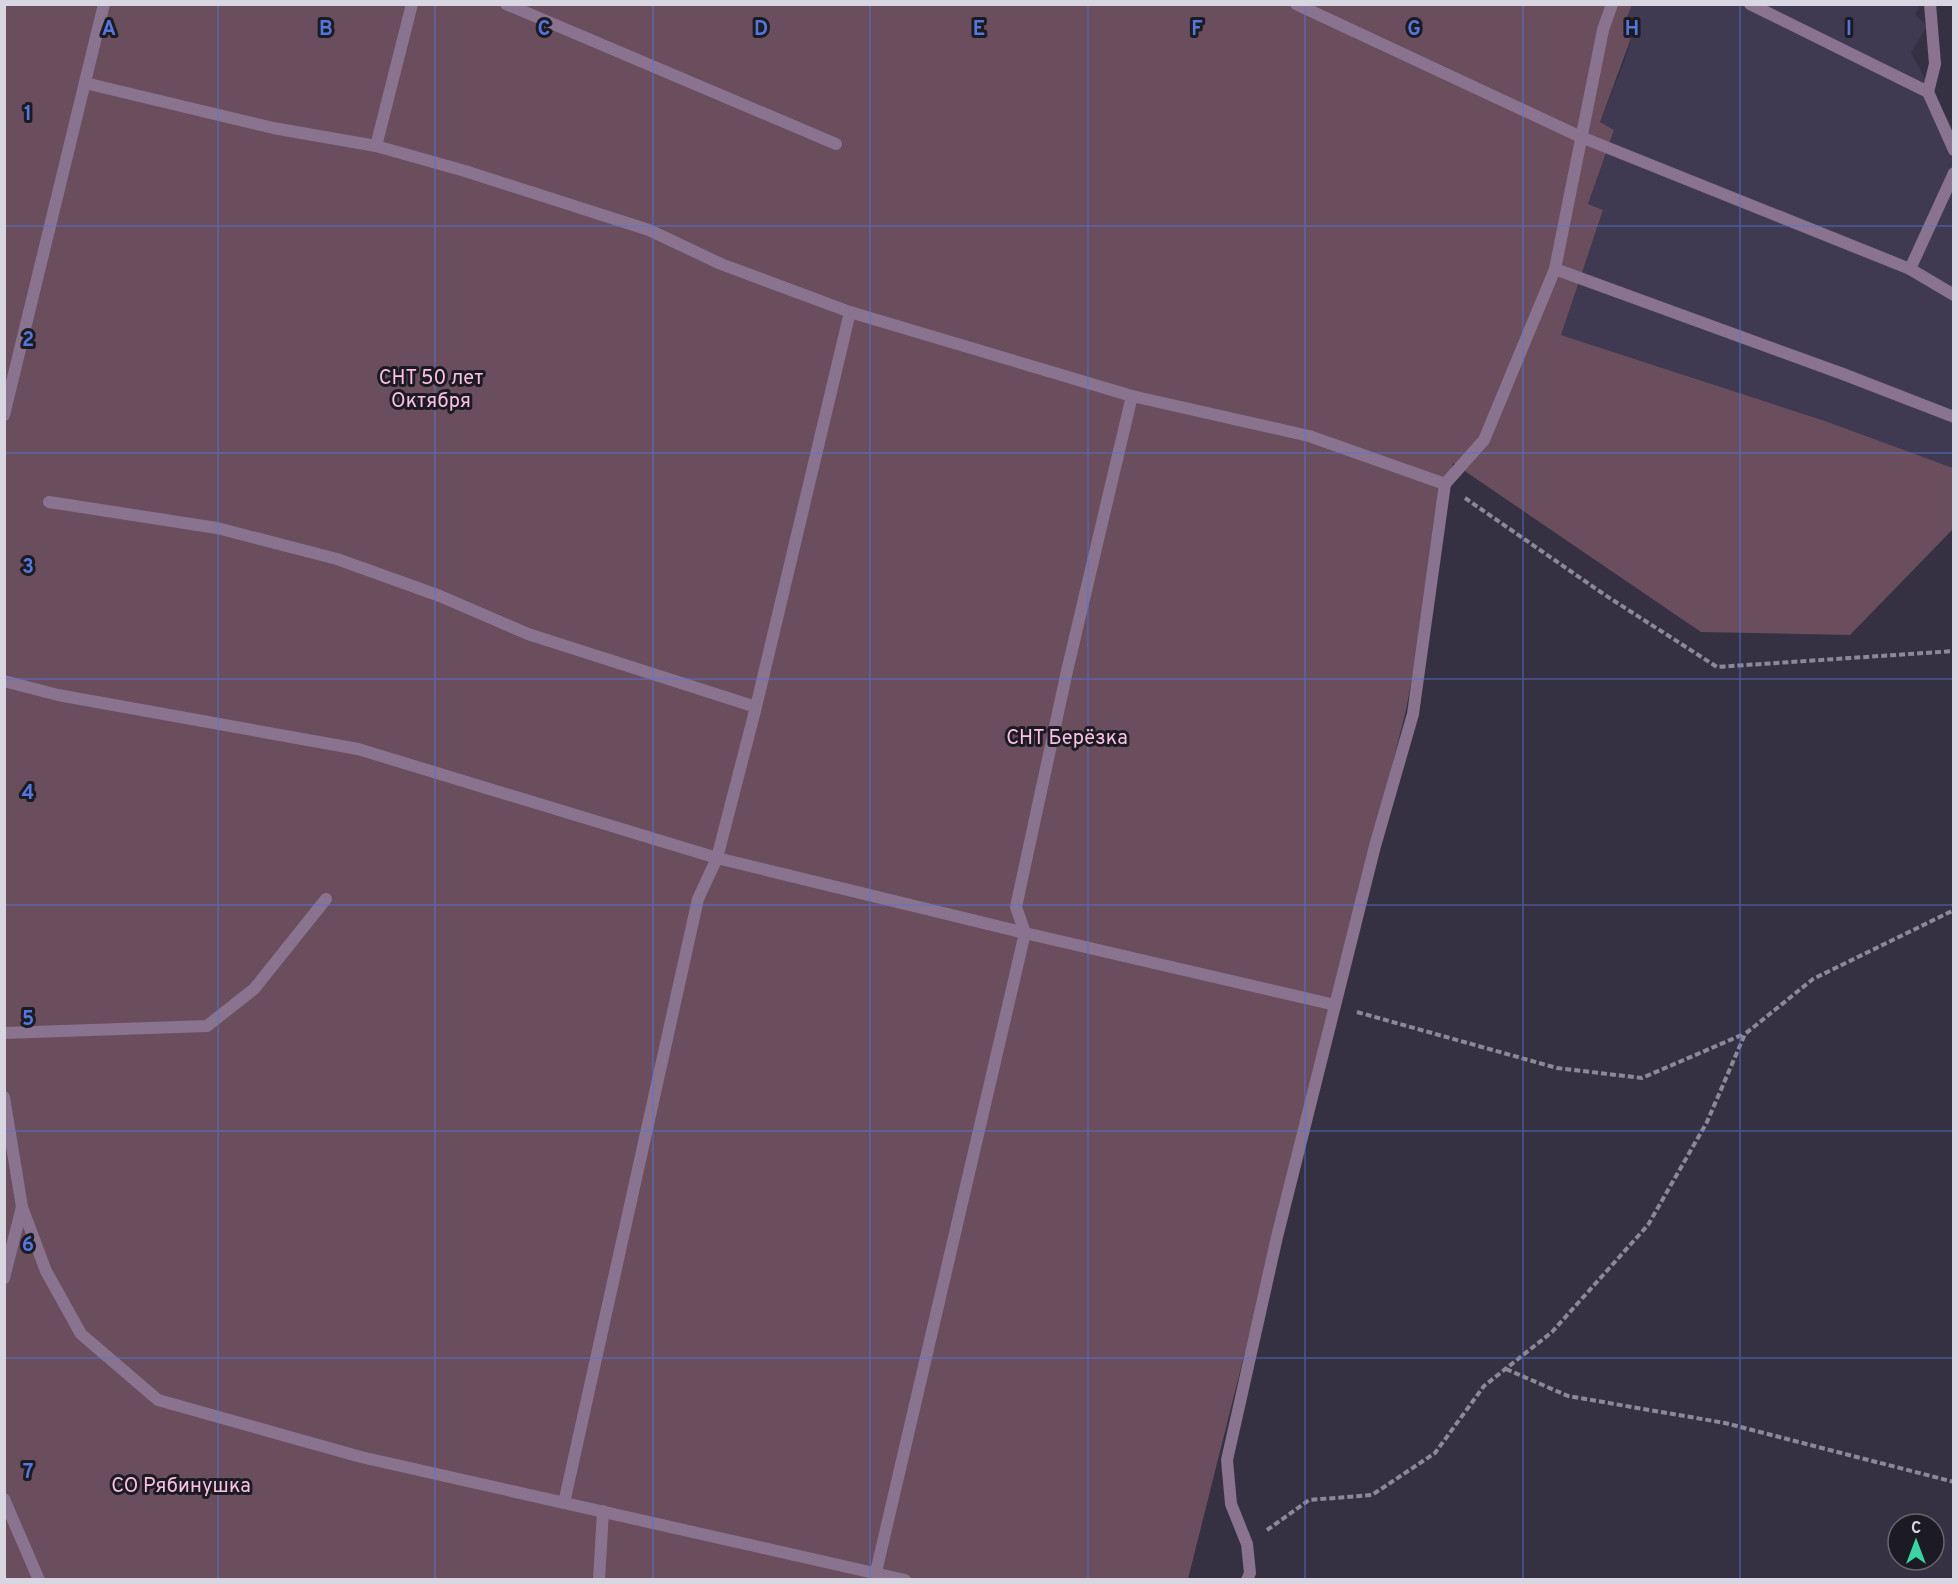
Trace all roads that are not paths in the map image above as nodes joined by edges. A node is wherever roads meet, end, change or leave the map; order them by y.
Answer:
1 (104, 4) edge
2 (412, 4) edge
3 (506, 4) edge
4 (1296, 4) edge
5 (1612, 4) edge
6 (1750, 4) edge
7 (1930, 4) edge
8 (85, 83) junction
9 (1928, 93) junction
10 (1581, 136) junction
11 (836, 144) dead end
12 (376, 146) junction
13 (1953, 150) edge
14 (1953, 173) edge
15 (1555, 269) junction
16 (1910, 269) junction
17 (1953, 296) edge
18 (850, 312) junction
19 (1132, 396) junction
20 (4, 415) edge
21 (1953, 417) edge
22 (1445, 484) junction
23 (49, 502) dead end
24 (4, 681) edge
25 (756, 707) junction
26 (717, 858) junction
27 (326, 899) dead end
28 (1025, 933) junction
29 (1335, 1005) junction
30 (4, 1033) edge
31 (4, 1097) edge
32 (22, 1207) junction
33 (4, 1278) edge
34 (4, 1500) edge
35 (564, 1503) junction
36 (603, 1511) junction
37 (876, 1572) junction
38 (39, 1580) edge
39 (599, 1580) edge
40 (905, 1580) edge
41 (1247, 1580) edge

1 - 8 street
2 - 12 street
3 - 11 street
4 - 10 street
5 - 10 street
6 - 9 street
7 - 9 street
8 - 12 street
8 - 20 street
9 - 13 street
10 - 15 street
10 - 16 street
12 - 18 street
14 - 16 street
15 - 21 street
15 - 22 street
16 - 17 street
18 - 19 street
18 - 25 street
19 - 22 street
19 - 28 street
22 - 29 street
23 - 25 street
24 - 26 street
25 - 26 street
26 - 28 street
26 - 35 street
27 - 30 street
28 - 29 street
28 - 37 street
29 - 41 street
31 - 32 street
32 - 33 street
32 - 35 street
34 - 38 street
35 - 36 street
36 - 37 street
36 - 39 street
37 - 40 street

